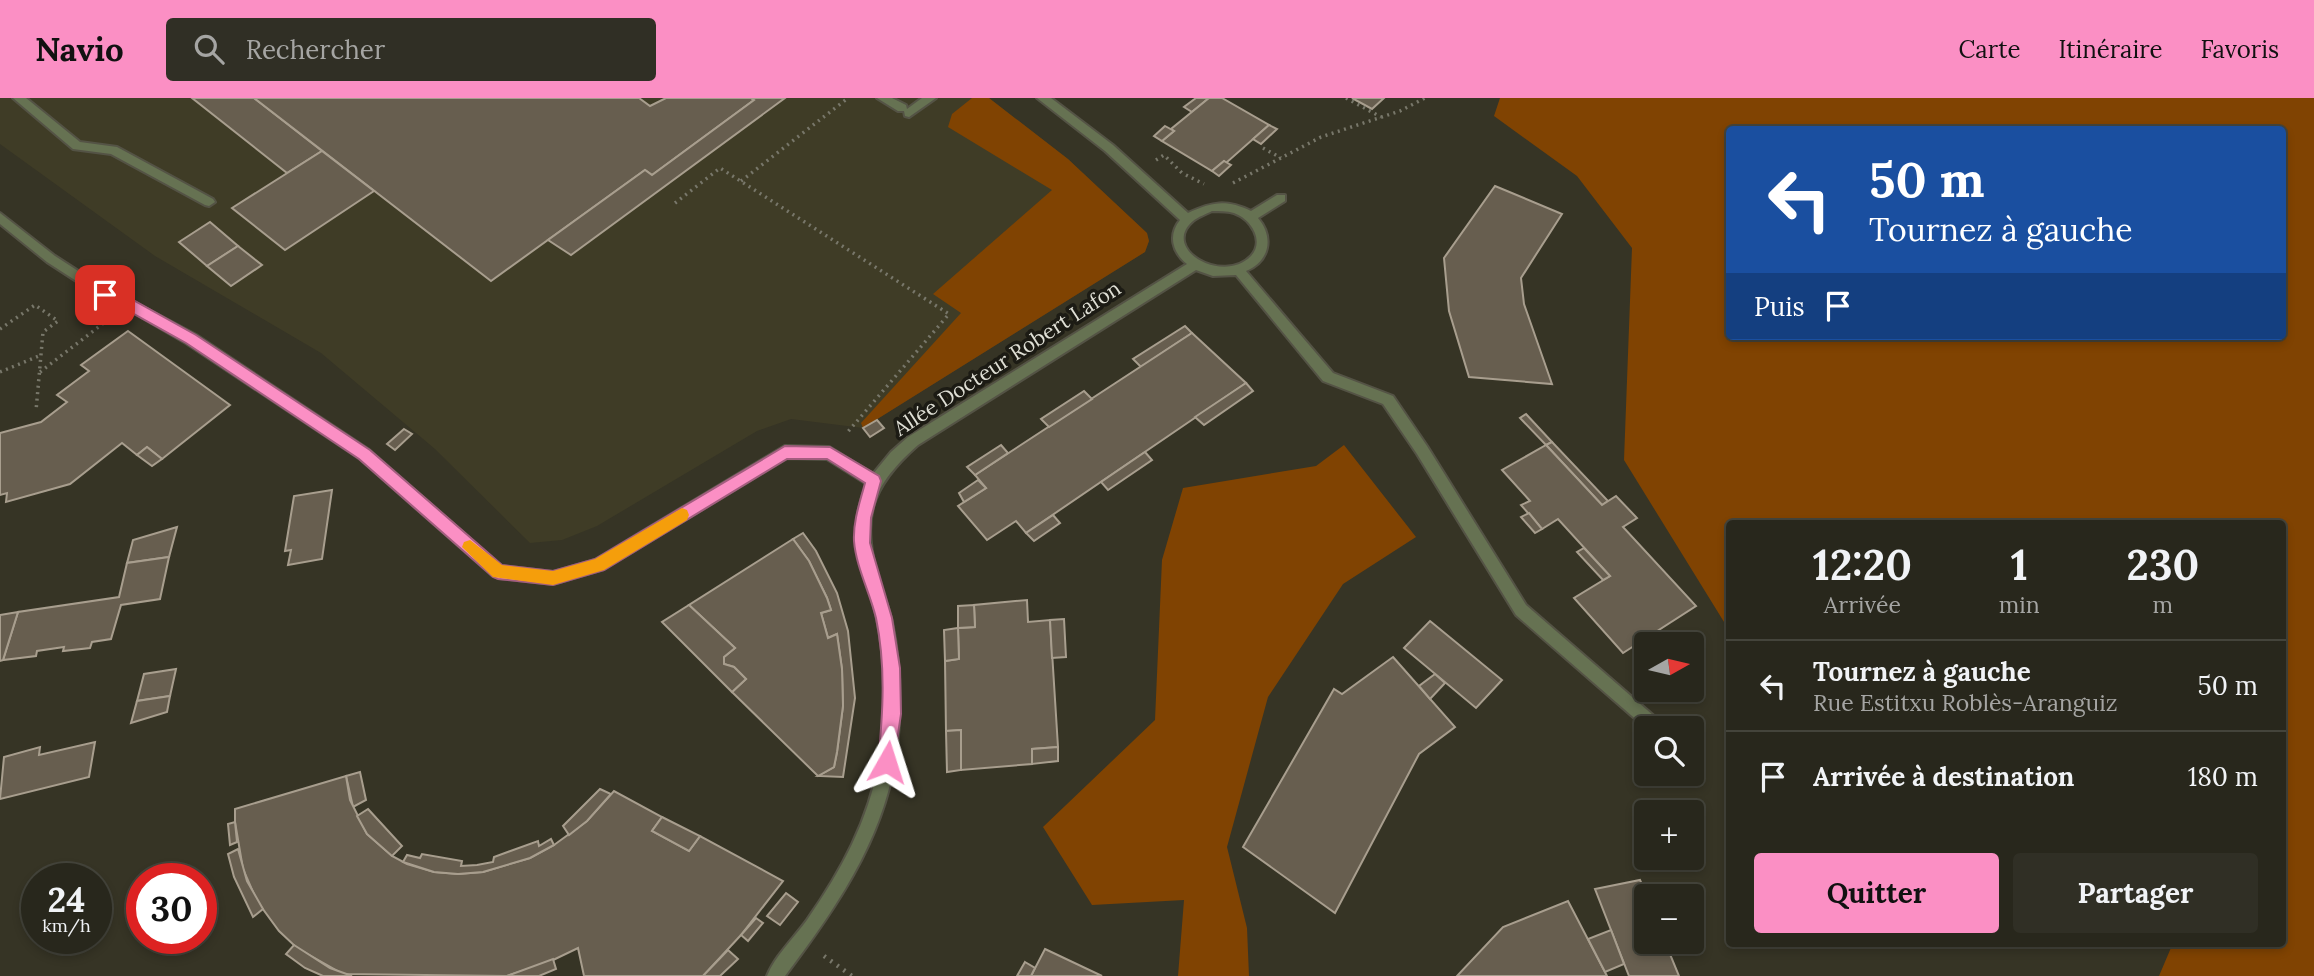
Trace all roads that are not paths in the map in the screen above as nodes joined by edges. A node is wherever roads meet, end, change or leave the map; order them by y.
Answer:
1 (19, 98) edge
2 (883, 98) edge
3 (930, 98) edge
4 (1043, 98) edge
5 (1281, 198) dead end
6 (209, 202) dead end
7 (1250, 216) junction
8 (0, 217) edge
9 (1186, 218) junction
10 (1194, 265) junction
11 (1238, 269) junction
12 (873, 481) junction
13 (1643, 716) edge
14 (775, 976) edge

1 - 6 street
2 - 3 street
4 - 9 street
5 - 7 street
7 - 9 street
7 - 11 street
8 - 12 street
9 - 10 street
10 - 11 street
10 - 12 street, Allée Docteur Robert Lafon
11 - 13 street
12 - 14 street, Allée Docteur Robert Lafon

